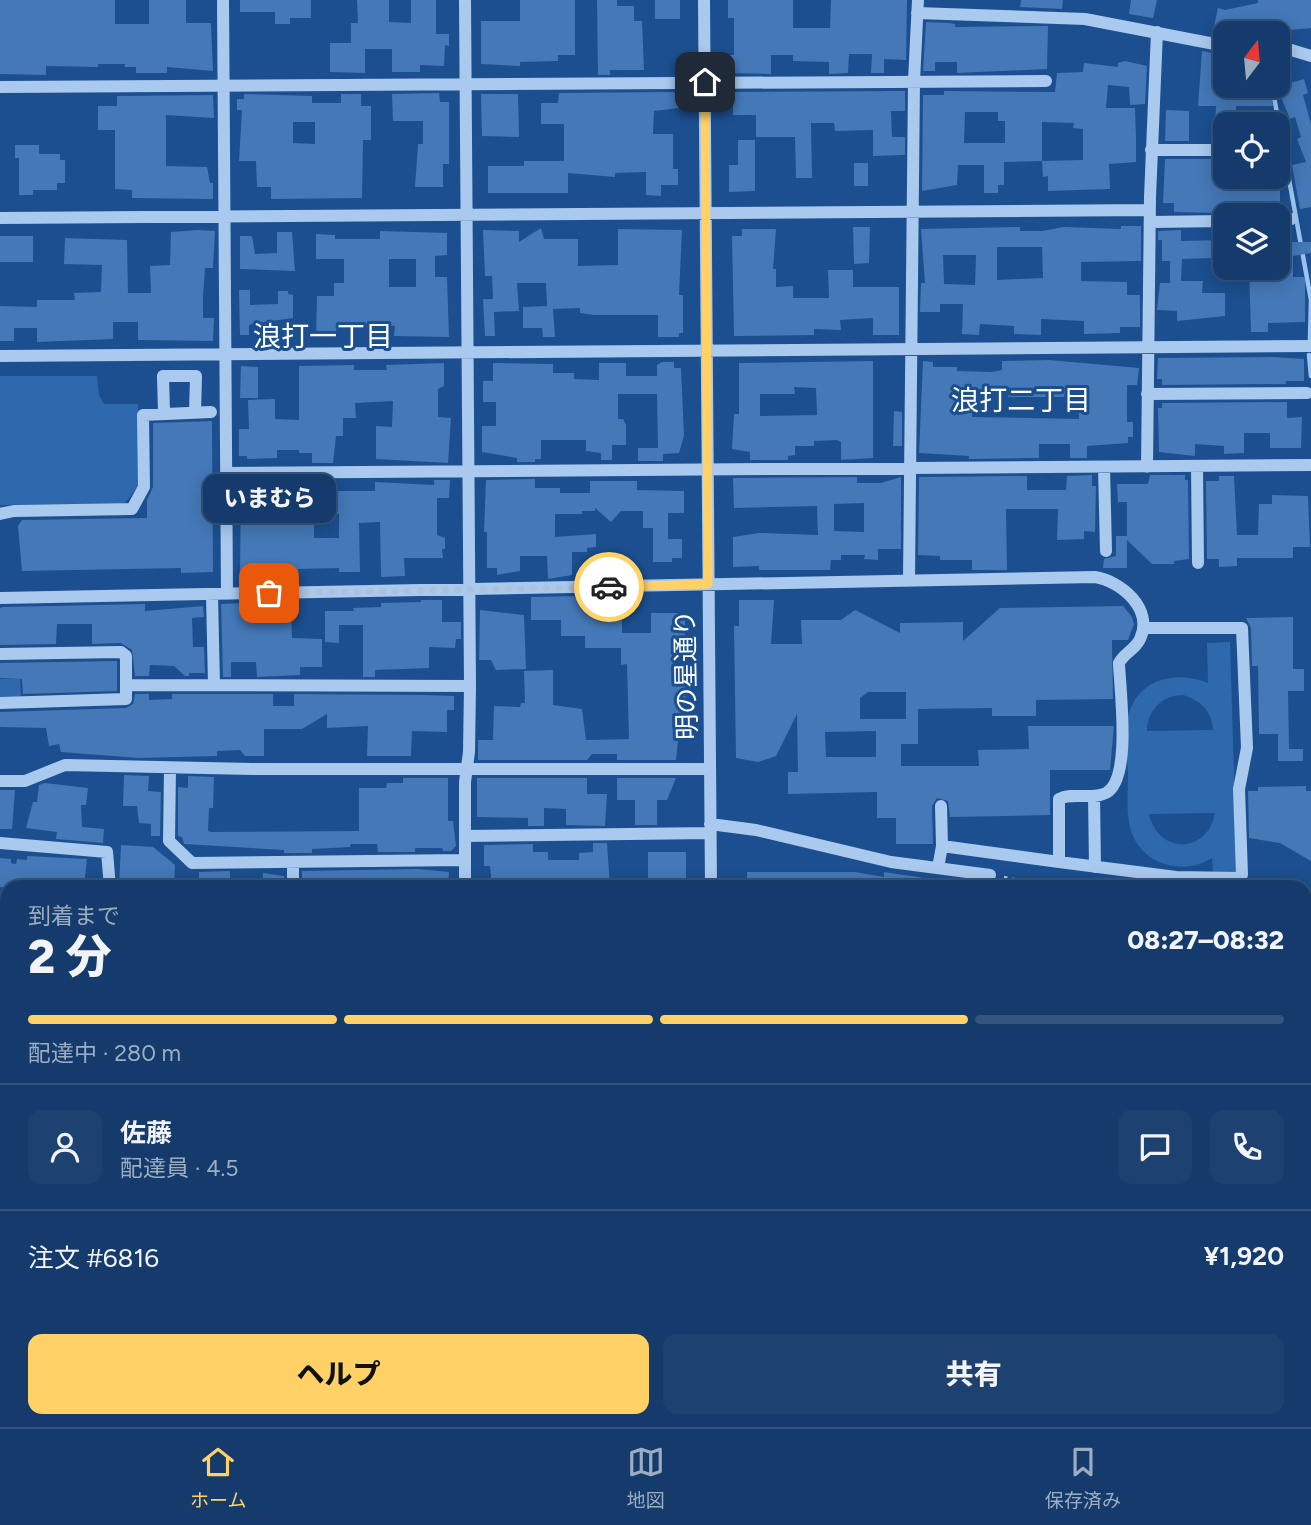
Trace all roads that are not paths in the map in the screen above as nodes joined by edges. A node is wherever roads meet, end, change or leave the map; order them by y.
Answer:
1 (223, 0) edge
2 (465, 0) edge
3 (704, 0) edge
4 (917, 7) edge
5 (1157, 32) junction
6 (1213, 44) edge
7 (1290, 50) edge
8 (1311, 56) edge
9 (1046, 81) dead end
10 (705, 82) junction
11 (914, 82) junction
12 (465, 84) junction
13 (223, 86) junction
14 (0, 87) edge
15 (1152, 150) junction
16 (1213, 150) edge
17 (912, 211) junction
18 (706, 213) junction
19 (466, 215) junction
20 (1150, 216) junction
21 (225, 217) junction
22 (0, 218) edge
23 (1213, 220) edge
24 (1311, 346) edge
25 (1148, 348) junction
26 (911, 350) junction
27 (707, 351) junction
28 (467, 353) junction
29 (177, 354) junction
30 (226, 354) junction
31 (0, 356) edge
32 (177, 376) junction
33 (1307, 393) dead end
34 (1147, 394) junction
35 (211, 412) dead end
36 (164, 413) junction
37 (195, 413) junction
38 (1311, 465) edge
39 (1197, 466) junction
40 (1104, 467) junction
41 (1147, 467) junction
42 (909, 468) junction
43 (708, 470) junction
44 (467, 472) junction
45 (226, 473) junction
46 (0, 514) edge
47 (1107, 551) dead end
48 (1198, 563) dead end
49 (909, 579) junction
50 (708, 584) junction
51 (469, 589) junction
52 (227, 594) junction
53 (212, 595) junction
54 (0, 598) edge
55 (1143, 628) junction
56 (0, 654) edge
57 (128, 685) junction
58 (214, 685) junction
59 (470, 687) junction
60 (0, 703) edge
61 (170, 768) junction
62 (466, 769) junction
63 (710, 769) junction
64 (0, 781) edge
65 (1094, 796) junction
66 (941, 806) dead end
67 (710, 828) junction
68 (466, 836) junction
69 (0, 843) edge
70 (942, 846) junction
71 (465, 860) junction
72 (293, 862) junction
73 (1059, 862) junction
74 (1095, 867) junction
75 (938, 868) junction
76 (990, 875) road end
77 (109, 880) edge
78 (293, 880) edge
79 (465, 880) edge
80 (711, 880) edge

1 - 13 street
2 - 12 street
3 - 10 street, 明の星通り
4 - 5 street
4 - 11 street
5 - 6 street
5 - 15 street
7 - 8 street
9 - 11 street
10 - 11 street
10 - 12 street
10 - 18 street, 明の星通り
11 - 17 street
12 - 13 street
12 - 19 street
13 - 14 street
13 - 21 street
15 - 16 street
15 - 20 street
17 - 18 street
17 - 20 street
17 - 26 street
18 - 19 street
18 - 27 street, 明の星通り
19 - 21 street
19 - 28 street
20 - 23 street
20 - 25 street
21 - 22 street
21 - 30 street
24 - 25 street
25 - 26 street
25 - 34 street
26 - 27 street
26 - 42 street
27 - 28 street
27 - 43 street, 明の星通り
28 - 30 street
28 - 44 street
29 - 30 street
29 - 31 street
29 - 32 street
30 - 45 street
32 - 36 street
32 - 37 street
33 - 34 street
34 - 41 street
35 - 37 street
36 - 37 street
36 - 46 street
38 - 39 street
39 - 41 street
39 - 48 street
40 - 41 street
40 - 42 street
40 - 47 street
42 - 43 street
42 - 49 street
43 - 44 street
43 - 50 street, 明の星通り
44 - 45 street
44 - 51 street
45 - 52 street
49 - 50 street
49 - 55 street
50 - 51 street
50 - 63 street, 明の星通り
51 - 52 street
51 - 59 street
52 - 53 street
53 - 54 street
53 - 58 street
55 - 65 street
55 - 74 street
56 - 57 street
57 - 58 street
57 - 60 street
58 - 59 street
59 - 62 street
61 - 62 street
61 - 64 street
61 - 72 street
62 - 63 street
62 - 68 street
63 - 67 street, 明の星通り
65 - 73 street
65 - 74 street
66 - 70 street
67 - 68 street
67 - 75 street
67 - 80 street, 明の星通り
68 - 71 street
69 - 77 street
70 - 73 street
70 - 75 street
71 - 72 street
71 - 79 street
72 - 78 street
73 - 74 street
75 - 76 street

